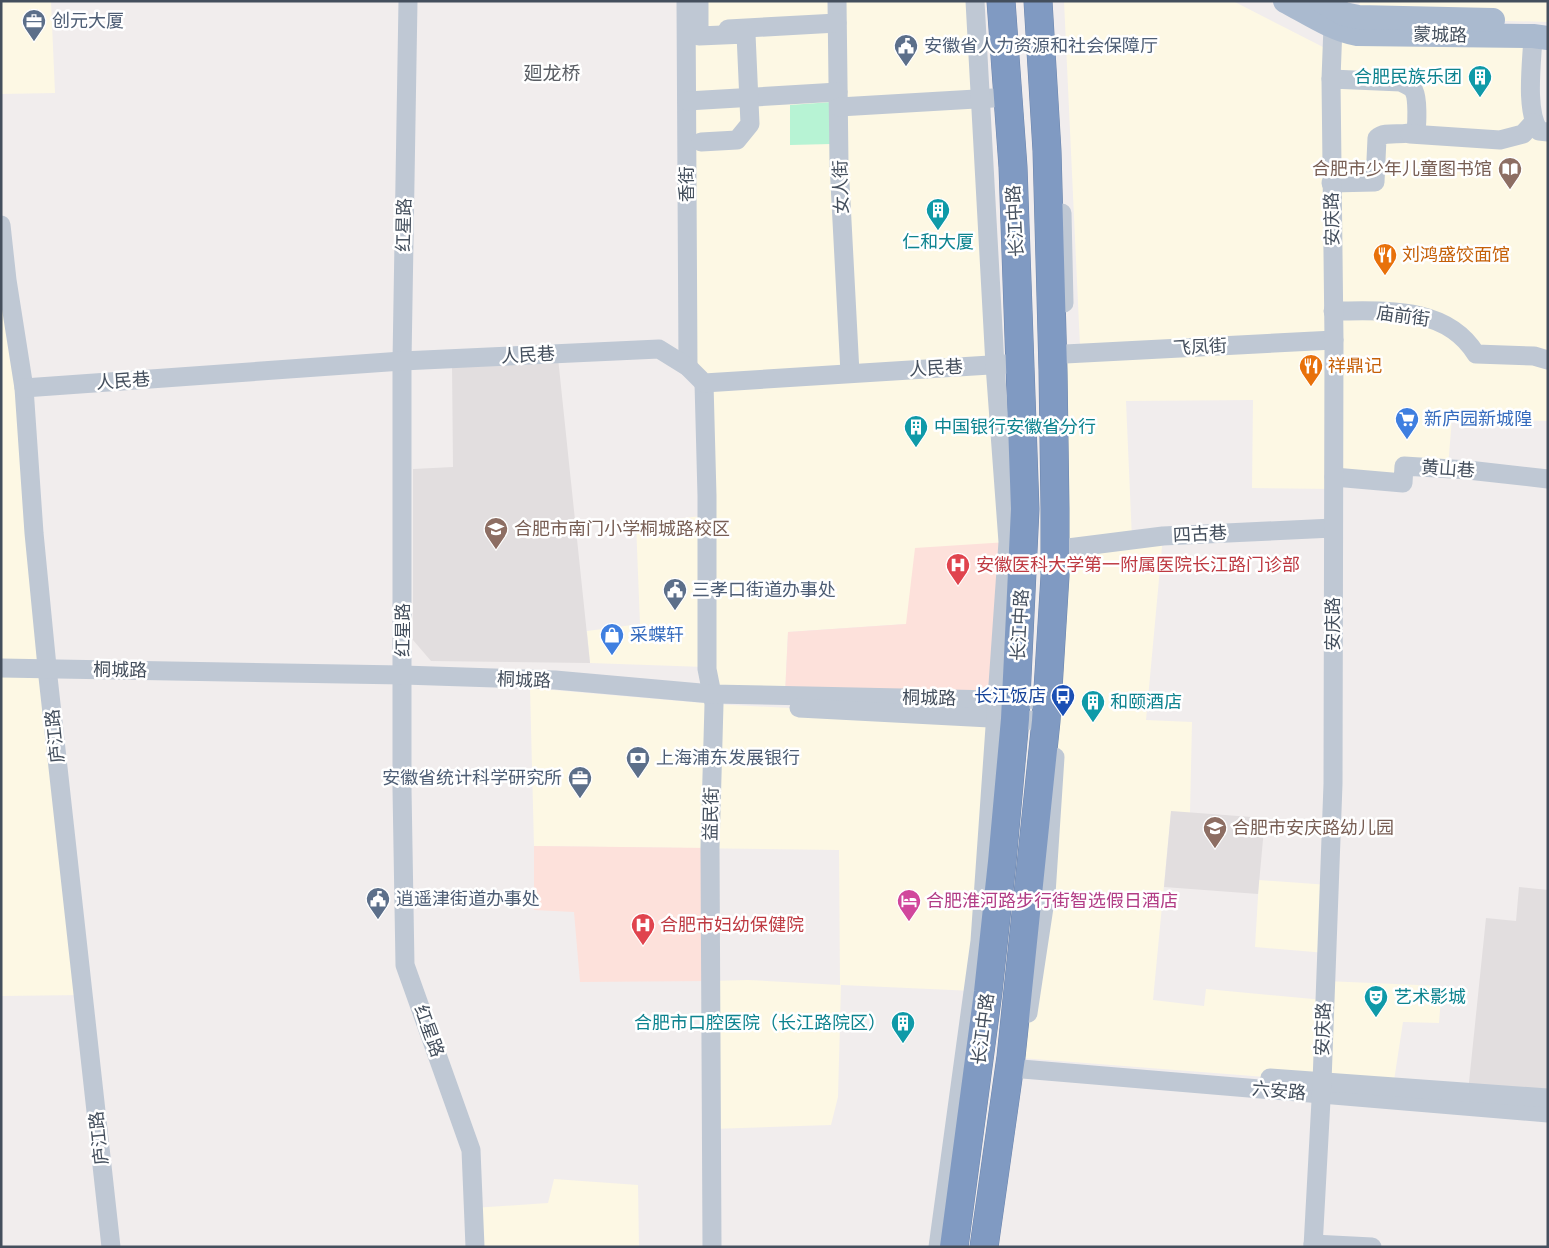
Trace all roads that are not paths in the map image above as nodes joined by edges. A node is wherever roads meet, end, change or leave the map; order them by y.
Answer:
1 (408, 1) edge
2 (686, 1) edge
3 (699, 1) edge
4 (837, 1) edge
5 (975, 1) edge
6 (1001, 1) edge
7 (1038, 1) edge
8 (1050, 1) edge
9 (1285, 1) edge
10 (1328, 8) edge
11 (1358, 17) edge
12 (837, 23) junction
13 (686, 31) junction
14 (1543, 32) edge
15 (1331, 79) junction
16 (1007, 97) junction
17 (980, 98) junction
18 (838, 100) junction
19 (687, 101) junction
20 (1541, 127) edge
21 (1410, 134) junction
22 (712, 140) dead end
23 (1331, 183) junction
24 (1, 225) edge
25 (1333, 311) junction
26 (1334, 340) junction
27 (1065, 354) junction
28 (1548, 360) edge
29 (402, 361) junction
30 (1008, 364) junction
31 (688, 367) junction
32 (850, 373) junction
33 (704, 383) junction
34 (24, 388) junction
35 (1334, 477) junction
36 (1548, 479) edge
37 (1333, 528) junction
38 (1068, 548) junction
39 (1, 668) edge
40 (48, 673) junction
41 (1, 677) edge
42 (403, 680) junction
43 (713, 699) junction
44 (1005, 709) junction
45 (1046, 710) junction
46 (1016, 1063) junction
47 (1321, 1088) junction
48 (1548, 1098) edge
49 (1548, 1113) edge
50 (1313, 1246) edge
51 (111, 1247) edge
52 (475, 1247) edge
53 (712, 1247) edge
54 (938, 1247) edge
55 (954, 1247) edge
56 (984, 1247) edge
57 (992, 1247) edge
58 (1372, 1247) edge

1 - 29 street, 红星路
2 - 13 street, 香街
3 - 22 street, bridge
4 - 12 street, 女人街
5 - 17 street
6 - 16 highway, 长江中路
7 - 45 highway, 长江中路
8 - 27 street
9 - 10 main road, 蒙城路
10 - 11 main road, 蒙城路
10 - 15 street, 安庆路
11 - 14 main road, 蒙城路
12 - 13 street
12 - 18 street, 女人街
13 - 19 street, 香街
14 - 20 street
15 - 21 street
15 - 23 street, 安庆路
16 - 17 street
16 - 30 highway, 长江中路
17 - 18 street
17 - 30 street
18 - 19 street
18 - 32 street, 女人街
19 - 31 street, 香街
20 - 21 street
21 - 23 street
23 - 25 street, 安庆路
24 - 34 street, 庐江路
25 - 26 street, 安庆路
25 - 28 street, 庙前街
26 - 27 street, 飞凤街
26 - 35 street, 安庆路
27 - 38 street
29 - 31 street, 人民巷
29 - 34 street, 人民巷
29 - 42 street, 红星路
30 - 32 street, 人民巷
30 - 44 highway, 长江中路
31 - 33 street, 人民巷
32 - 33 street, 人民巷
33 - 43 street, 益民街
34 - 40 street, 庐江路
35 - 36 street, 黄山巷
35 - 37 street, 安庆路
37 - 38 street, 四古巷
37 - 47 street, 安庆路
38 - 46 street
39 - 40 street, 桐城路
40 - 41 street, 桐城路
40 - 42 street, 桐城路
40 - 51 street, 庐江路
42 - 43 street, 桐城路
42 - 52 street, 红星路
43 - 44 street, 桐城路
43 - 53 street, 益民街
44 - 45 street, 桐城路
44 - 54 street
44 - 55 highway, 长江中路
45 - 46 highway, 长江中路
46 - 47 street, 六安路
46 - 56 highway, 长江中路
46 - 57 street
47 - 48 street, 六安路
47 - 49 street, 六安路
47 - 50 street, 安庆路
50 - 58 street

